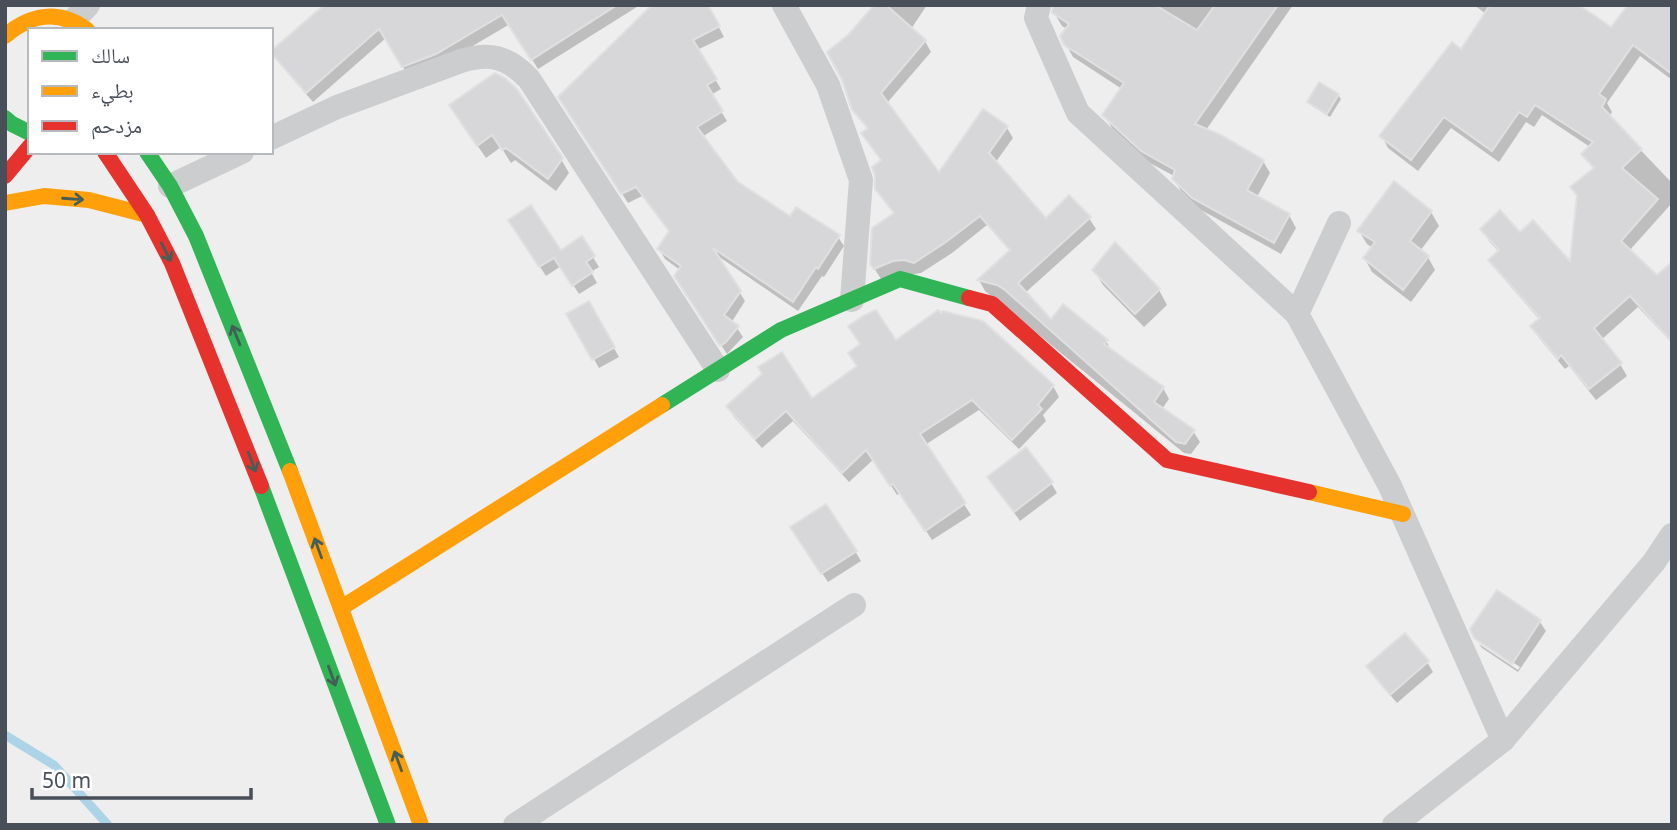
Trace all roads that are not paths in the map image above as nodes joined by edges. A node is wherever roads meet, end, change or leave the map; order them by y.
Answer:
1 (784, 5) edge
2 (1039, 5) edge
3 (83, 19) edge
4 (8, 26) edge
5 (5, 118) edge
6 (28, 132) edge
7 (273, 137) edge
8 (28, 148) edge
9 (106, 154) edge
10 (148, 154) edge
11 (238, 154) edge
12 (5, 176) edge
13 (170, 186) junction
14 (5, 202) edge
15 (147, 215) junction
16 (1339, 223) dead end
17 (852, 300) junction
18 (1297, 314) junction
19 (718, 370) junction
20 (1403, 514) junction
21 (1672, 535) edge
22 (854, 605) dead end
23 (341, 608) junction
24 (1503, 740) junction
25 (388, 825) edge
26 (421, 825) edge
27 (515, 825) edge
28 (1394, 825) edge

1 - 17 street
2 - 18 street
3 - 4 main road
5 - 6 main road
7 - 19 street
8 - 12 main road
9 - 15 main road
10 - 13 main road
11 - 13 street
23 -> 13 main road
14 -> 15 main road
15 -> 25 main road
16 - 18 street
17 - 19 main road
17 - 20 main road
18 - 20 street
19 - 23 main road
20 - 24 street
21 - 24 street
22 - 27 street
26 -> 23 main road
24 - 28 street

